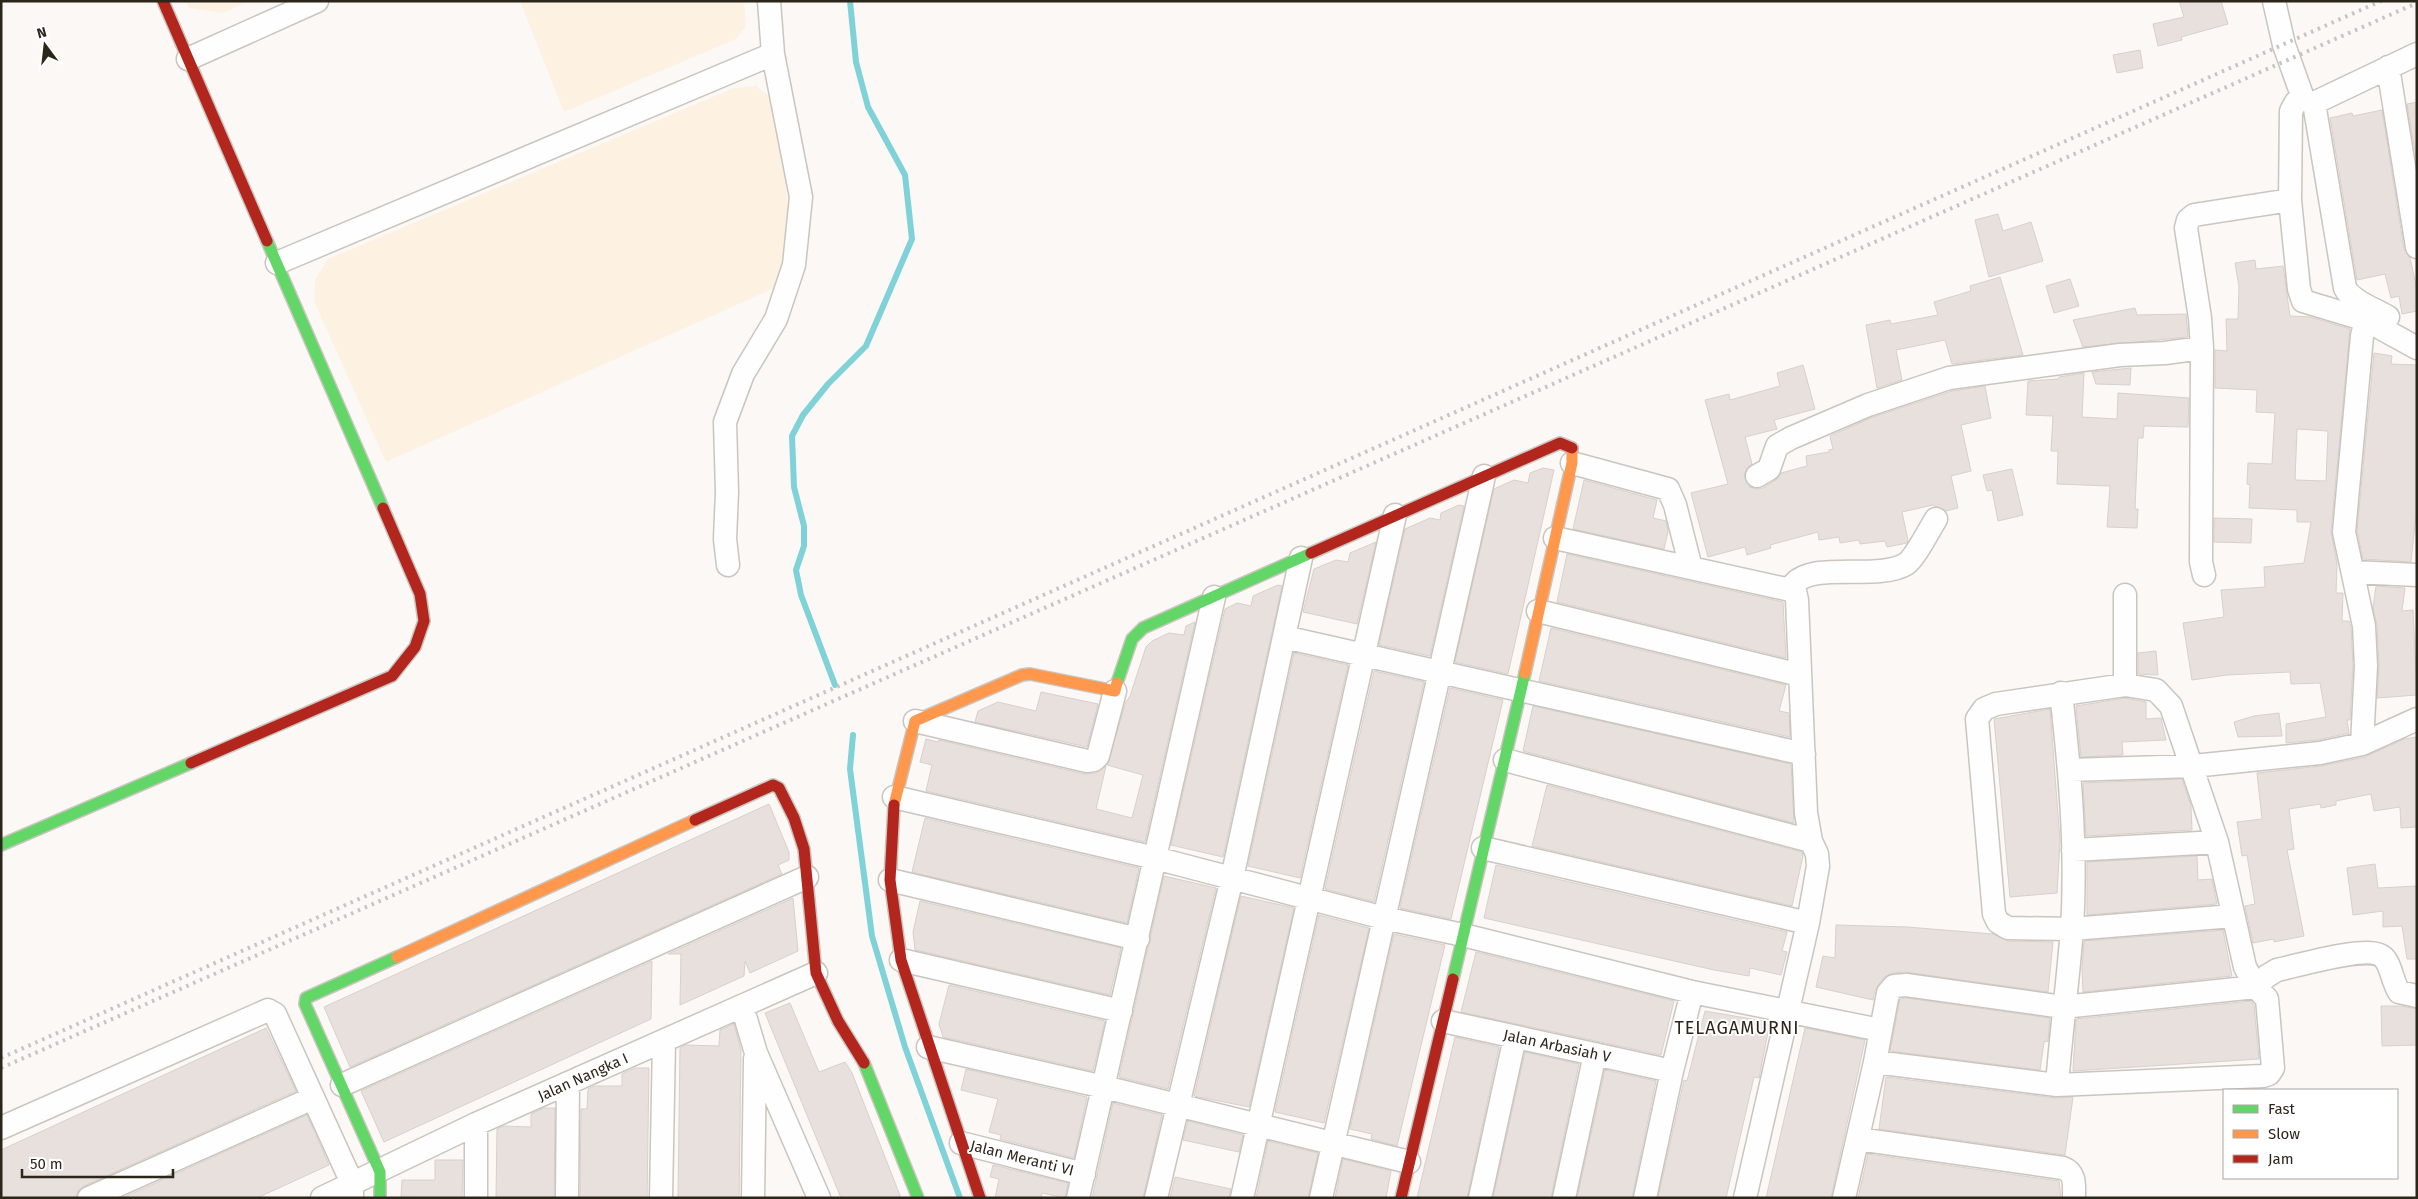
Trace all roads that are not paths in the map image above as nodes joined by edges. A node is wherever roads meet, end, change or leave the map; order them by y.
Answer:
1 (163, 1) edge
2 (317, 1) edge
3 (768, 1) edge
4 (2276, 11) edge
5 (773, 54) junction
6 (2417, 54) edge
7 (188, 59) junction
8 (2388, 67) junction
9 (2290, 200) junction
10 (2417, 247) edge
11 (277, 264) junction
12 (2366, 320) junction
13 (2417, 333) edge
14 (2202, 348) junction
15 (2417, 348) edge
16 (1572, 463) junction
17 (1484, 476) junction
18 (1757, 476) dead end
19 (1395, 515) junction
20 (1936, 520) dead end
21 (1555, 538) junction
22 (1301, 558) junction
23 (728, 565) dead end
24 (1691, 568) junction
25 (2353, 572) junction
26 (2417, 575) edge
27 (2204, 576) dead end
28 (1795, 591) junction
29 (2125, 595) dead end
30 (1214, 597) junction
31 (1538, 611) junction
32 (1284, 637) junction
33 (1364, 655) junction
34 (1440, 671) junction
35 (1800, 675) junction
36 (2125, 685) junction
37 (1520, 689) junction
38 (1115, 691) junction
39 (2061, 693) junction
40 (2417, 719) edge
41 (915, 721) junction
42 (2362, 744) junction
43 (1804, 754) junction
44 (1505, 760) junction
45 (2193, 766) junction
46 (2070, 770) junction
47 (894, 797) junction
48 (1811, 841) junction
49 (2217, 842) junction
50 (1, 845) edge
51 (1483, 848) junction
52 (2073, 850) junction
53 (1156, 858) junction
54 (807, 877) junction
55 (1232, 878) junction
56 (890, 880) junction
57 (1309, 898) junction
58 (2233, 916) junction
59 (1384, 918) junction
60 (1808, 924) junction
61 (2072, 929) junction
62 (1463, 935) junction
63 (1138, 940) junction
64 (901, 960) junction
65 (816, 973) junction
66 (2256, 987) junction
67 (1692, 992) junction
68 (2417, 996) edge
69 (742, 1006) junction
70 (2063, 1008) junction
71 (1122, 1011) junction
72 (1788, 1013) junction
73 (1442, 1021) junction
74 (1880, 1030) junction
75 (1515, 1037) junction
76 (664, 1041) junction
77 (928, 1047) junction
78 (756, 1053) junction
79 (1595, 1054) junction
80 (1875, 1062) junction
81 (1672, 1071) junction
82 (568, 1084) junction
83 (342, 1085) junction
84 (2057, 1085) junction
85 (1104, 1087) junction
86 (314, 1098) junction
87 (1177, 1105) junction
88 (476, 1124) junction
89 (1258, 1125) junction
90 (1, 1128) edge
91 (1858, 1139) junction
92 (960, 1143) junction
93 (1333, 1143) junction
94 (1409, 1162) junction
95 (380, 1172) junction
96 (1084, 1174) junction
97 (352, 1191) edge
98 (89, 1198) edge
99 (322, 1198) edge
100 (380, 1198) edge
101 (476, 1198) edge
102 (567, 1198) edge
103 (660, 1198) edge
104 (753, 1198) edge
105 (819, 1198) edge
106 (918, 1198) edge
107 (980, 1198) edge
108 (1078, 1198) edge
109 (1156, 1198) edge
110 (1242, 1198) edge
111 (1321, 1198) edge
112 (1401, 1198) edge
113 (1480, 1198) edge
114 (1564, 1198) edge
115 (1645, 1198) edge
116 (1746, 1198) edge
117 (1844, 1198) edge
118 (2074, 1198) edge

1 - 7 street
2 - 7 street
3 - 5 street
4 - 9 street
5 - 11 street
5 - 23 street
6 - 8 street
7 - 11 street
8 - 10 street
8 - 13 street
9 - 12 street
9 - 14 street
11 - 50 street
12 - 15 street
12 - 25 street
14 - 18 street
14 - 27 street
16 - 17 street
16 - 21 street
16 - 24 street
17 - 19 street
17 - 34 street
19 - 22 street
19 - 33 street
20 - 28 street
21 - 24 street
21 - 31 street
22 - 30 street
22 - 32 street
24 - 28 street
25 - 26 street
25 - 42 street
28 - 35 street
29 - 36 street
30 - 38 street
30 - 53 street
31 - 35 street
31 - 37 street
32 - 33 street
32 - 55 street
33 - 34 street
33 - 57 street
34 - 37 street
34 - 59 street
35 - 43 street
36 - 39 street
36 - 45 street
37 - 43 street
37 - 44 street
38 - 41 street
38 - 41 street
39 - 46 street
39 - 61 street
40 - 42 street
41 - 47 street
42 - 45 street
43 - 48 street
44 - 48 street
44 - 51 street
45 - 46 street
45 - 49 street
46 - 52 street
47 - 53 street
47 - 56 street
48 - 60 street
49 - 52 street
49 - 58 street
51 - 60 street
51 - 62 street
52 - 61 street
53 - 55 street
53 - 63 street
54 - 65 street
54 - 83 street
54 - 83 street
55 - 57 street
55 - 87 street
56 - 63 street
56 - 64 street
57 - 59 street
57 - 89 street
58 - 61 street
58 - 66 street
59 - 62 street
59 - 93 street
60 - 72 street
61 - 70 street
62 - 67 street
62 - 73 street
63 - 71 street
64 - 71 street
64 - 77 street
65 - 69 street, Jalan Nangka I
65 - 106 street
66 - 68 street
66 - 70 street
66 - 84 street
67 - 72 street
67 - 81 street
69 - 76 street, Jalan Nangka I
69 - 78 street
70 - 74 street
70 - 84 street
71 - 85 street
72 - 74 street
72 - 116 street
73 - 75 street, Jalan Arbasiah V
73 - 94 street
74 - 80 street
75 - 79 street, Jalan Arbasiah V
75 - 113 street
76 - 82 street, Jalan Nangka I
76 - 103 street
77 - 85 street
77 - 92 street
78 - 104 street
78 - 105 street
79 - 81 street, Jalan Arbasiah V
79 - 114 street
80 - 84 street
80 - 91 street
81 - 115 street
82 - 88 street, Jalan Nangka I
82 - 102 street
83 - 95 street
85 - 87 street
85 - 96 street
86 - 90 street
86 - 97 street
86 - 98 street
87 - 89 street
87 - 109 street
88 - 95 street, Jalan Nangka I
88 - 101 street
89 - 93 street
89 - 110 street
91 - 117 street
91 - 118 street
92 - 96 street, Jalan Meranti VI
92 - 107 street
93 - 94 street
93 - 111 street
94 - 112 street
95 - 97 street, Jalan Nangka I
95 - 100 street
96 - 108 street
97 - 99 street, Jalan Nangka I

